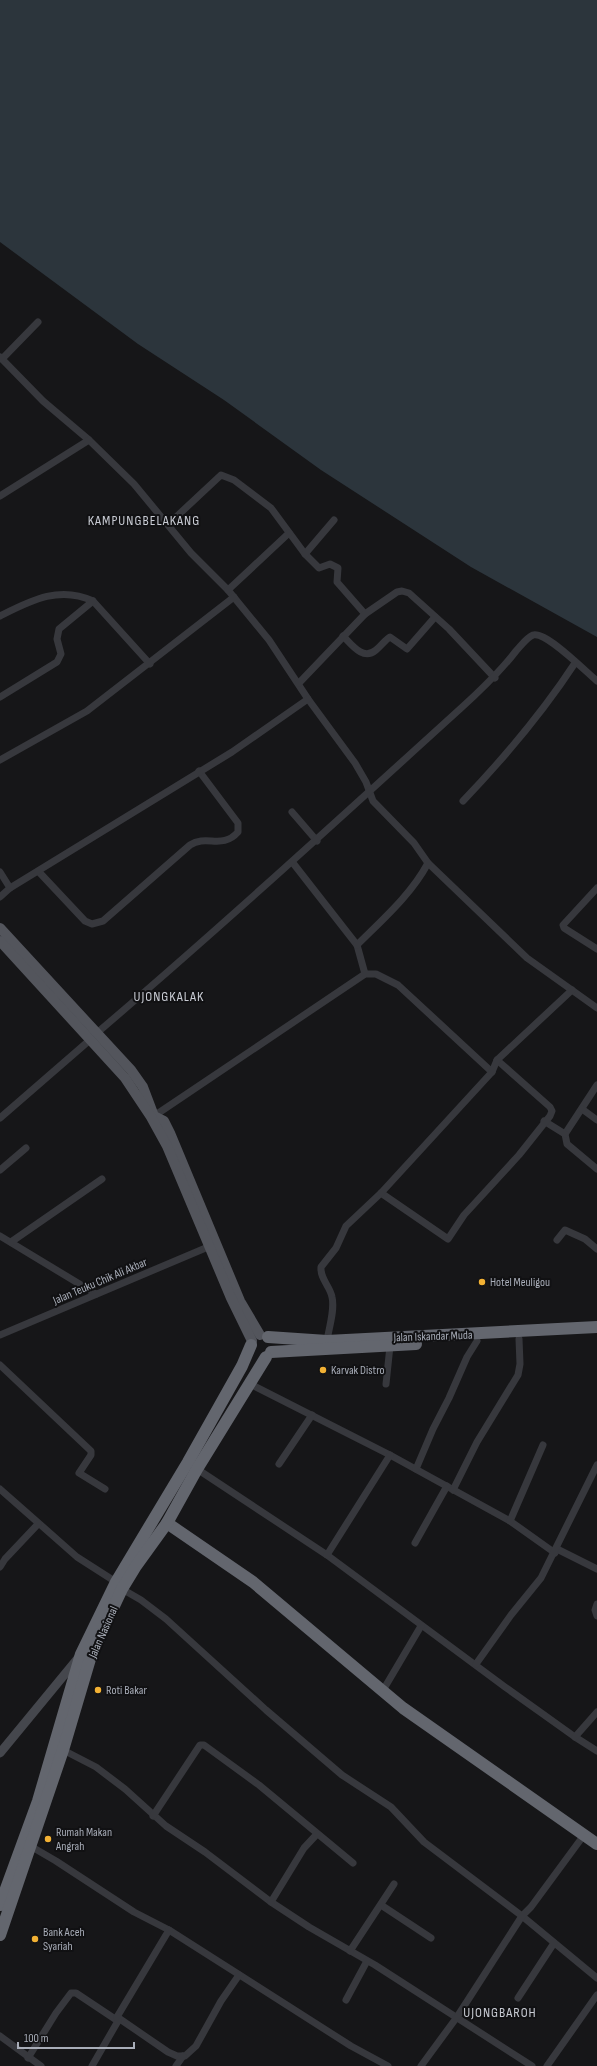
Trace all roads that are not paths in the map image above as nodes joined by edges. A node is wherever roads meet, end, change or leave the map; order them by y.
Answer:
1 (38, 322) dead end
2 (1, 358) edge
3 (89, 440) junction
4 (0, 496) edge
5 (334, 520) dead end
6 (167, 522) junction
7 (289, 533) junction
8 (305, 554) junction
9 (228, 590) junction
10 (234, 597) junction
11 (93, 601) junction
12 (365, 614) junction
13 (0, 616) edge
14 (435, 617) junction
15 (343, 636) junction
16 (575, 663) junction
17 (150, 664) junction
18 (494, 678) junction
19 (597, 681) edge
20 (299, 683) junction
21 (0, 698) edge
22 (308, 699) junction
23 (0, 760) edge
24 (199, 771) junction
25 (369, 792) junction
26 (463, 801) dead end
27 (292, 812) dead end
28 (317, 841) junction
29 (293, 862) junction
30 (428, 863) junction
31 (0, 872) edge
32 (39, 872) junction
33 (10, 888) junction
34 (597, 888) edge
35 (0, 897) edge
36 (0, 928) edge
37 (0, 941) edge
38 (357, 945) junction
39 (597, 949) edge
40 (365, 974) junction
41 (572, 990) junction
42 (597, 1008) edge
43 (94, 1036) junction
44 (497, 1060) junction
45 (492, 1072) junction
46 (597, 1085) edge
47 (582, 1109) junction
48 (154, 1116) junction
49 (0, 1118) edge
50 (597, 1120) edge
51 (544, 1121) junction
52 (565, 1134) junction
53 (26, 1148) dead end
54 (597, 1169) edge
55 (0, 1170) edge
56 (102, 1179) dead end
57 (381, 1193) junction
58 (0, 1236) edge
59 (557, 1240) dead end
60 (11, 1242) junction
61 (208, 1247) junction
62 (597, 1249) edge
63 (96, 1294) junction
64 (597, 1327) edge
65 (597, 1334) edge
66 (0, 1336) edge
67 (519, 1338) junction
68 (258, 1340) junction
69 (327, 1341) junction
70 (477, 1341) junction
71 (390, 1346) junction
72 (268, 1354) junction
73 (0, 1365) edge
74 (248, 1384) junction
75 (386, 1384) dead end
76 (312, 1415) junction
77 (543, 1445) dead end
78 (390, 1455) junction
79 (279, 1464) dead end
80 (597, 1465) edge
81 (197, 1469) junction
82 (416, 1469) junction
83 (450, 1488) junction
84 (0, 1489) edge
85 (105, 1489) dead end
86 (510, 1521) junction
87 (167, 1523) junction
88 (38, 1524) junction
89 (415, 1543) dead end
90 (556, 1551) junction
91 (327, 1556) junction
92 (0, 1567) edge
93 (597, 1569) edge
94 (126, 1574) junction
95 (597, 1604) edge
96 (597, 1616) edge
97 (421, 1626) junction
98 (81, 1654) junction
99 (476, 1664) junction
100 (382, 1692) junction
101 (597, 1712) edge
102 (576, 1738) junction
103 (63, 1750) junction
104 (597, 1751) edge
105 (0, 1753) edge
106 (153, 1816) junction
107 (317, 1834) junction
108 (584, 1835) junction
109 (597, 1844) edge
110 (32, 1847) junction
111 (353, 1863) dead end
112 (394, 1884) dead end
113 (271, 1902) junction
114 (0, 1905) edge
115 (381, 1905) junction
116 (522, 1916) junction
117 (169, 1930) junction
118 (0, 1935) edge
119 (431, 1938) dead end
120 (554, 1943) junction
121 (350, 1951) junction
122 (367, 1961) junction
123 (239, 1975) junction
124 (597, 1978) edge
125 (597, 1995) edge
126 (518, 1998) dead end
127 (346, 2000) dead end
128 (457, 2017) junction
129 (117, 2019) junction
130 (0, 2036) edge
131 (28, 2058) junction
132 (181, 2062) edge
133 (41, 2066) edge
134 (92, 2066) edge
135 (388, 2066) edge
136 (421, 2066) edge
137 (532, 2066) edge
138 (547, 2066) edge

1 - 2 street
2 - 3 street
3 - 4 street
3 - 6 street
5 - 8 street
6 - 7 street
6 - 9 street
7 - 8 street
7 - 9 street
8 - 12 street
9 - 10 street
10 - 17 street
10 - 20 street
11 - 13 street
11 - 17 street
11 - 21 street
12 - 14 street
12 - 15 street
14 - 15 street
14 - 18 street
15 - 20 street
16 - 18 street
16 - 19 street
16 - 26 street
17 - 23 street
18 - 25 street
20 - 22 street
22 - 24 street
22 - 25 street
24 - 32 street
24 - 32 street
25 - 28 street
25 - 30 street
27 - 28 street
28 - 29 street
29 - 38 street
29 - 43 street
30 - 38 street
30 - 41 street
31 - 33 street
32 - 33 street
33 - 35 street
34 - 39 street
36 - 43 main road
37 - 43 main road
38 - 40 street
40 - 45 street
40 - 48 street
41 - 42 street
41 - 44 street
43 - 48 main road
43 - 49 street
43 - 61 main road
44 - 45 street
44 - 51 street
45 - 57 street
46 - 47 street
47 - 50 street
47 - 52 street
48 - 68 main road
51 - 52 street
51 - 57 street
52 - 54 street
53 - 55 street
56 - 60 street
57 - 69 street
58 - 60 street
59 - 62 street
60 - 63 street
61 - 63 street, Jalan Teuku Chik Ali Akbar
61 - 68 main road
63 - 66 street, Jalan Teuku Chik Ali Akbar
64 - 69 highway, Jalan Iskandar Muda
65 - 67 highway, Jalan Iskandar Muda
67 - 70 highway, Jalan Iskandar Muda
67 - 83 street
68 - 69 highway, Jalan Iskandar Muda
68 - 72 highway
68 - 72 highway
68 - 94 highway, Jalan Nasional
70 - 71 highway, Jalan Iskandar Muda
70 - 82 street
71 - 72 highway, Jalan Iskandar Muda
71 - 75 street
72 - 74 highway, Jalan Nasional
73 - 85 street
74 - 76 street
74 - 81 highway, Jalan Nasional
76 - 78 street
76 - 79 street
77 - 86 street
78 - 82 street
78 - 91 street
80 - 90 street
81 - 87 highway, Jalan Nasional
81 - 91 street
82 - 83 street
83 - 86 street
83 - 89 street
84 - 88 street
86 - 90 street
87 - 94 highway, Jalan Nasional
87 - 100 highway
88 - 92 street
88 - 94 street
90 - 93 street
90 - 99 street
91 - 97 street
94 - 98 highway, Jalan Nasional
94 - 103 highway, Jalan Nasional
94 - 116 street
95 - 96 street
97 - 99 street
97 - 100 street
98 - 105 street
98 - 114 highway, Jalan Nasional
99 - 102 street
100 - 108 highway
101 - 102 street
102 - 104 street
103 - 106 street
103 - 110 highway, Jalan Nasional
106 - 107 street
106 - 113 street
107 - 111 street
107 - 113 street
108 - 109 highway
108 - 116 street
110 - 117 street
110 - 118 highway, Jalan Nasional
112 - 115 street
113 - 121 street
115 - 119 street
115 - 121 street
116 - 120 street
116 - 128 street
117 - 123 street
117 - 129 street
120 - 124 street
120 - 126 street
121 - 122 street
122 - 127 street
122 - 128 street
123 - 132 street
123 - 135 street
125 - 138 street
128 - 136 street
128 - 137 street
129 - 131 street
129 - 132 street
129 - 134 street
130 - 131 street
131 - 133 street

